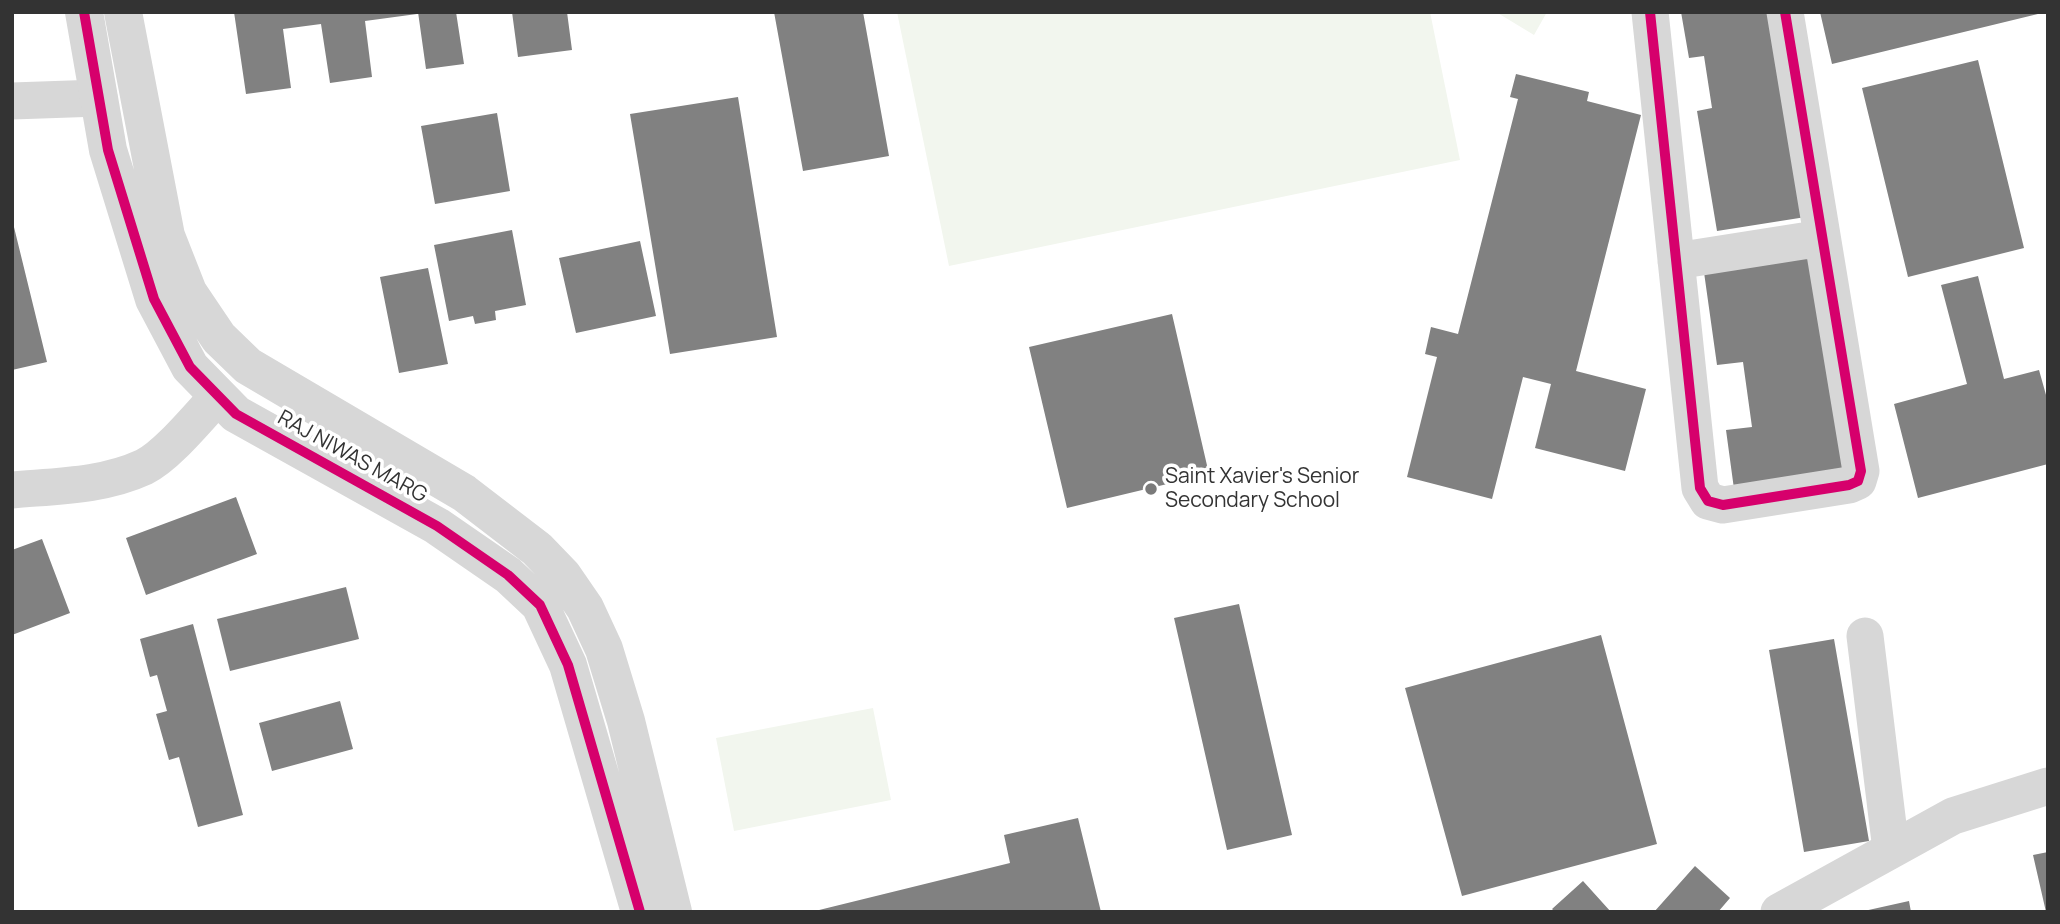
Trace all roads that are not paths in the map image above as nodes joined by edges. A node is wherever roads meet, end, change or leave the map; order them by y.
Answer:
1 (84, 12) edge
2 (123, 12) edge
3 (1650, 12) edge
4 (1785, 12) edge
5 (99, 98) junction
6 (12, 101) edge
7 (1822, 238) junction
8 (1676, 261) junction
9 (218, 396) junction
10 (12, 490) edge
11 (1865, 636) dead end
12 (2048, 786) edge
13 (1891, 850) junction
14 (640, 912) edge
15 (673, 912) edge
16 (1779, 912) edge

1 - 5 street, RAJ NIWAS MARG
2 - 15 street, RAJ NIWAS MARG
3 - 8 street
4 - 7 street
5 - 6 street
5 - 9 street, RAJ NIWAS MARG
7 - 8 street
7 - 8 street
9 - 10 street
9 - 14 street, RAJ NIWAS MARG
11 - 13 street
12 - 13 street
13 - 16 street

